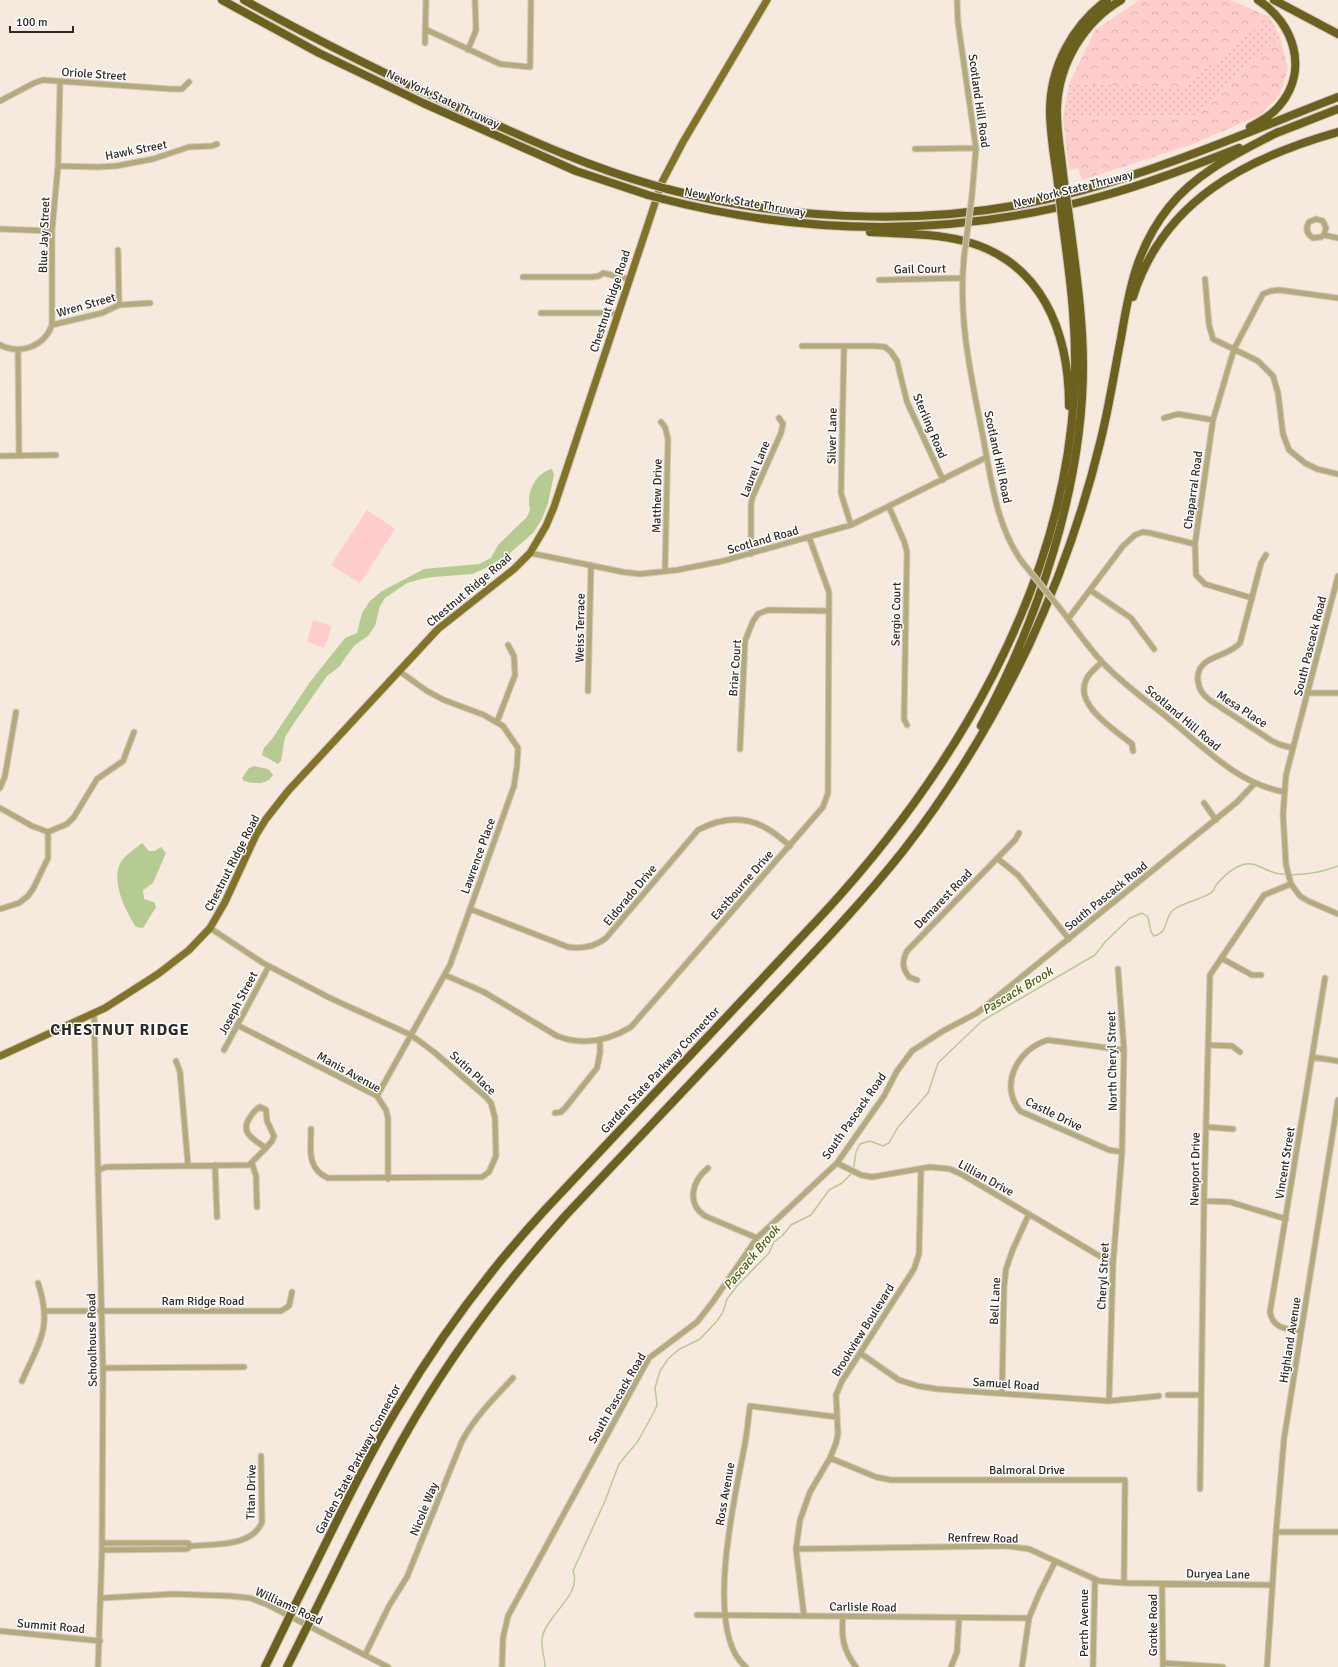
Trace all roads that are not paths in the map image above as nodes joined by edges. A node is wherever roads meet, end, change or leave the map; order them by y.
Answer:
1 (222, 0) edge
2 (244, 0) edge
3 (426, 0) edge
4 (475, 0) edge
5 (531, 0) edge
6 (767, 0) edge
7 (957, 0) edge
8 (1107, 0) edge
9 (1121, 0) edge
10 (1258, 0) edge
11 (1274, 0) edge
12 (425, 29) junction
13 (1338, 34) edge
14 (425, 43) dead end
15 (468, 50) junction
16 (60, 82) junction
17 (189, 82) dead end
18 (1338, 97) edge
19 (0, 101) edge
20 (1338, 109) edge
21 (1278, 132) junction
22 (1338, 132) edge
23 (1232, 139) junction
24 (217, 144) dead end
25 (976, 148) junction
26 (915, 149) dead end
27 (58, 166) junction
28 (1060, 175) junction
29 (815, 225) junction
30 (1067, 225) junction
31 (0, 228) edge
32 (52, 231) junction
33 (1324, 235) dead end
34 (1338, 238) edge
35 (118, 250) dead end
36 (523, 277) dead end
37 (962, 278) junction
38 (629, 279) junction
39 (1206, 279) dead end
40 (879, 280) dead end
41 (1338, 298) edge
42 (150, 304) dead end
43 (119, 305) junction
44 (541, 313) dead end
45 (617, 315) junction
46 (52, 325) junction
47 (1121, 334) junction
48 (0, 345) edge
49 (802, 346) dead end
50 (844, 347) junction
51 (18, 350) junction
52 (1234, 350) junction
53 (779, 418) dead end
54 (1164, 418) dead end
55 (1213, 420) junction
56 (662, 422) dead end
57 (56, 455) dead end
58 (0, 456) edge
59 (19, 456) junction
60 (987, 457) junction
61 (1338, 474) edge
62 (943, 480) junction
63 (1062, 488) junction
64 (889, 506) junction
65 (851, 525) junction
66 (810, 537) junction
67 (1195, 544) junction
68 (530, 553) junction
69 (751, 554) junction
70 (1266, 555) dead end
71 (591, 565) junction
72 (665, 571) junction
73 (1338, 576) edge
74 (1090, 590) junction
75 (1252, 598) junction
76 (829, 611) junction
77 (1068, 619) junction
78 (508, 645) dead end
79 (1154, 649) dead end
80 (1102, 662) junction
81 (398, 671) junction
82 (588, 691) dead end
83 (1308, 693) junction
84 (1338, 693) edge
85 (16, 712) dead end
86 (497, 722) junction
87 (907, 725) dead end
88 (134, 732) dead end
89 (1293, 748) junction
90 (740, 750) dead end
91 (1133, 751) dead end
92 (1255, 783) junction
93 (0, 788) edge
94 (1284, 792) junction
95 (941, 799) junction
96 (1204, 803) dead end
97 (0, 808) edge
98 (1216, 820) junction
99 (48, 832) junction
100 (1019, 833) dead end
101 (790, 846) junction
102 (997, 858) junction
103 (1290, 882) junction
104 (0, 909) edge
105 (470, 909) junction
106 (1338, 914) edge
107 (210, 928) junction
108 (1069, 939) junction
109 (1221, 958) junction
110 (269, 966) junction
111 (1118, 969) dead end
112 (445, 975) junction
113 (1261, 975) dead end
114 (1325, 978) dead end
115 (917, 980) dead end
116 (94, 1013) junction
117 (237, 1025) junction
118 (411, 1035) junction
119 (600, 1040) junction
120 (1208, 1045) junction
121 (224, 1050) dead end
122 (1124, 1050) junction
123 (1240, 1052) dead end
124 (0, 1056) edge
125 (1312, 1057) junction
126 (176, 1061) dead end
127 (1338, 1061) edge
128 (377, 1096) junction
129 (1338, 1100) edge
130 (555, 1113) dead end
131 (1206, 1127) junction
132 (310, 1129) dead end
133 (1233, 1129) dead end
134 (266, 1148) junction
135 (1122, 1152) junction
136 (252, 1163) junction
137 (837, 1163) junction
138 (188, 1165) junction
139 (215, 1165) junction
140 (708, 1168) dead end
141 (921, 1169) junction
142 (99, 1170) junction
143 (388, 1179) junction
144 (1204, 1202) junction
145 (257, 1207) dead end
146 (1029, 1214) junction
147 (217, 1217) dead end
148 (1286, 1219) junction
149 (757, 1238) junction
150 (1113, 1264) junction
151 (38, 1283) dead end
152 (292, 1292) dead end
153 (45, 1311) junction
154 (102, 1311) junction
155 (1301, 1331) junction
156 (860, 1353) junction
157 (244, 1367) dead end
158 (103, 1368) junction
159 (513, 1378) dead end
160 (22, 1381) dead end
161 (1002, 1393) junction
162 (1168, 1395) dead end
163 (1201, 1395) junction
164 (1159, 1396) dead end
165 (1109, 1401) junction
166 (837, 1417) junction
167 (261, 1456) dead end
168 (830, 1458) junction
169 (1200, 1489) dead end
170 (1276, 1532) junction
171 (1338, 1532) edge
172 (102, 1543) junction
173 (191, 1546) junction
174 (796, 1549) junction
175 (102, 1550) junction
176 (1055, 1562) junction
177 (1095, 1579) junction
178 (1124, 1583) junction
179 (1162, 1584) junction
180 (1272, 1585) junction
181 (102, 1598) junction
182 (697, 1615) dead end
183 (726, 1616) junction
184 (804, 1616) junction
185 (843, 1616) junction
186 (960, 1618) junction
187 (1029, 1618) junction
188 (0, 1631) edge
189 (100, 1640) junction
190 (365, 1655) junction
191 (1163, 1665) edge
192 (98, 1667) edge
193 (265, 1667) edge
194 (287, 1667) edge
195 (388, 1667) edge
196 (502, 1667) edge
197 (746, 1667) edge
198 (856, 1667) edge
199 (951, 1667) edge
200 (1022, 1667) edge
201 (1093, 1667) edge
202 (1224, 1667) edge
203 (1267, 1667) edge

1 - 29 highway, New York State Thruway, bridge
2 - 23 highway, New York State Thruway, bridge
3 - 12 street
4 - 15 street
5 - 15 street
6 - 38 main road, Chestnut Ridge Road
7 - 25 street, Scotland Hill Road
8 - 28 highway
9 - 28 highway
10 - 23 highway
11 - 13 highway
12 - 14 street
12 - 15 street
16 - 17 street, Oriole Street
16 - 19 street, Oriole Street
16 - 27 street, Blue Jay Street
18 - 23 highway, New York State Thruway
20 - 21 highway, New York State Thruway
21 - 29 highway, New York State Thruway
21 - 47 highway
22 - 47 highway
24 - 27 street, Hawk Street
25 - 26 street
25 - 37 street, Scotland Hill Road, bridge
27 - 32 street, Blue Jay Street
28 - 30 highway, bridge
29 - 63 highway
30 - 63 highway
30 - 95 highway
31 - 32 street
32 - 46 street, Blue Jay Street
33 - 34 street
35 - 43 street
36 - 38 street
37 - 40 street, Gail Court
37 - 60 street, Scotland Hill Road
38 - 45 main road, Chestnut Ridge Road
39 - 52 street
41 - 52 street, Chaparral Road
42 - 43 street, Wren Street
43 - 46 street, Wren Street
44 - 45 street
45 - 68 main road, Chestnut Ridge Road
46 - 51 street
47 - 95 highway
48 - 51 street
49 - 50 street, Sterling Road
50 - 62 street, Sterling Road
50 - 65 street, Silver Lane
51 - 59 street
52 - 55 street, Chaparral Road
52 - 61 street
53 - 69 street, Laurel Lane
54 - 55 street
55 - 67 street, Chaparral Road
56 - 72 street, Matthew Drive
57 - 59 street
58 - 59 street
60 - 62 street, Scotland Road
60 - 77 street, Scotland Hill Road, bridge
62 - 64 street, Scotland Road
63 - 193 highway, Garden State Parkway Connector, bridge
64 - 65 street, Scotland Road
64 - 87 street, Sergio Court
65 - 66 street, Scotland Road
66 - 69 street, Scotland Road
66 - 76 street, Eastbourne Drive
67 - 74 street
67 - 75 street, Chaparral Road
68 - 71 street, Scotland Road
68 - 81 main road, Chestnut Ridge Road
69 - 72 street, Scotland Road
70 - 75 street, Mesa Place
71 - 72 street, Scotland Road
71 - 82 street, Weiss Terrace
73 - 83 street, South Pascack Road
74 - 77 street
74 - 79 street
75 - 89 street, Mesa Place
76 - 90 street, Briar Court
76 - 101 street, Eastbourne Drive
77 - 80 street, Scotland Hill Road
78 - 86 street
80 - 91 street
80 - 92 street, Scotland Hill Road
81 - 86 street, Lawrence Place
81 - 107 main road, Chestnut Ridge Road
83 - 84 street
83 - 89 street, South Pascack Road
85 - 93 street
86 - 105 street, Lawrence Place
88 - 99 street
89 - 94 street, South Pascack Road
92 - 94 street, Scotland Hill Road
92 - 98 street, South Pascack Road
94 - 103 street, South Pascack Road
95 - 194 highway, bridge
96 - 98 street
97 - 99 street
98 - 108 street, South Pascack Road
99 - 104 street
100 - 102 street, Demarest Road
101 - 105 street, Eldorado Drive
101 - 119 street, Eastbourne Drive
102 - 108 street
102 - 115 street, Demarest Road
103 - 106 street
103 - 109 street, Newport Drive
105 - 112 street, Lawrence Place
107 - 110 street, Sutin Place
107 - 116 main road, Chestnut Ridge Road
108 - 137 street, South Pascack Road
109 - 113 street
109 - 120 street, Newport Drive
110 - 117 street, Joseph Street
110 - 118 street, Sutin Place
111 - 122 street, North Cheryl Street
112 - 118 street, Lawrence Place
112 - 119 street, Eastbourne Drive
114 - 125 street, Vincent Street
116 - 124 main road, Chestnut Ridge Road
116 - 142 street, Schoolhouse Road
117 - 121 street, Joseph Street
117 - 128 street, Manis Avenue
118 - 128 street, Lawrence Place
118 - 143 street, Sutin Place
119 - 130 street
120 - 123 street
120 - 131 street, Newport Drive
122 - 135 street, North Cheryl Street
122 - 135 street, Castle Drive
125 - 127 street
125 - 148 street, Vincent Street
126 - 138 street
128 - 143 street, Manis Avenue
129 - 155 street, Highland Avenue
131 - 133 street
131 - 144 street, Newport Drive
132 - 143 street, Sutin Place
134 - 134 street
134 - 136 street
135 - 150 street, Cheryl Street
136 - 139 street
136 - 145 street
137 - 141 street, Lillian Drive
137 - 149 street, South Pascack Road
138 - 139 street
138 - 142 street
139 - 147 street
140 - 149 street
141 - 146 street, Lillian Drive
141 - 156 street, Brookview Boulevard
142 - 154 street, Schoolhouse Road
144 - 148 street
144 - 163 street, Newport Drive
146 - 150 street, Lillian Drive
146 - 161 street, Bell Lane
148 - 155 street, Vincent Street
149 - 196 street, South Pascack Road
150 - 165 street, Cheryl Street
151 - 153 street
152 - 154 street, Ram Ridge Road
153 - 154 street, Ram Ridge Road
153 - 160 street
154 - 158 street, Schoolhouse Road
155 - 170 street, Highland Avenue
156 - 161 street, Samuel Road
156 - 166 street, Brookview Boulevard
157 - 158 street
158 - 172 street, Schoolhouse Road
159 - 190 street, Nicole Way
161 - 165 street, Samuel Road
162 - 163 street
163 - 169 street, Newport Drive
164 - 165 street, Samuel Road
166 - 168 street, Brookview Boulevard
166 - 183 street, Ross Avenue
167 - 173 street, Titan Drive
168 - 174 street, Brookview Boulevard
168 - 178 street, Balmoral Drive
170 - 171 street
170 - 180 street, Highland Avenue
172 - 173 street, Titan Drive
172 - 175 street, Schoolhouse Road
173 - 175 street, Titan Drive
174 - 176 street, Renfrew Road
174 - 184 street, Brookview Boulevard
175 - 181 street, Schoolhouse Road
176 - 177 street, Renfrew Road
176 - 187 street
177 - 178 street, Renfrew Road
177 - 201 street, Perth Avenue
178 - 179 street, Renfrew Road
179 - 180 street, Duryea Lane
179 - 191 street, Grotke Road
180 - 203 street, Highland Avenue
181 - 189 street, Schoolhouse Road
181 - 190 street, Williams Road
182 - 183 street, Carlisle Road
183 - 184 street, Carlisle Road
183 - 197 street, Ross Avenue
184 - 185 street, Carlisle Road
185 - 186 street, Carlisle Road
185 - 198 street
186 - 187 street, Carlisle Road
186 - 199 street
187 - 200 street
188 - 189 street, Summit Road
189 - 192 street, Schoolhouse Road
190 - 195 street, Williams Road
191 - 202 street

